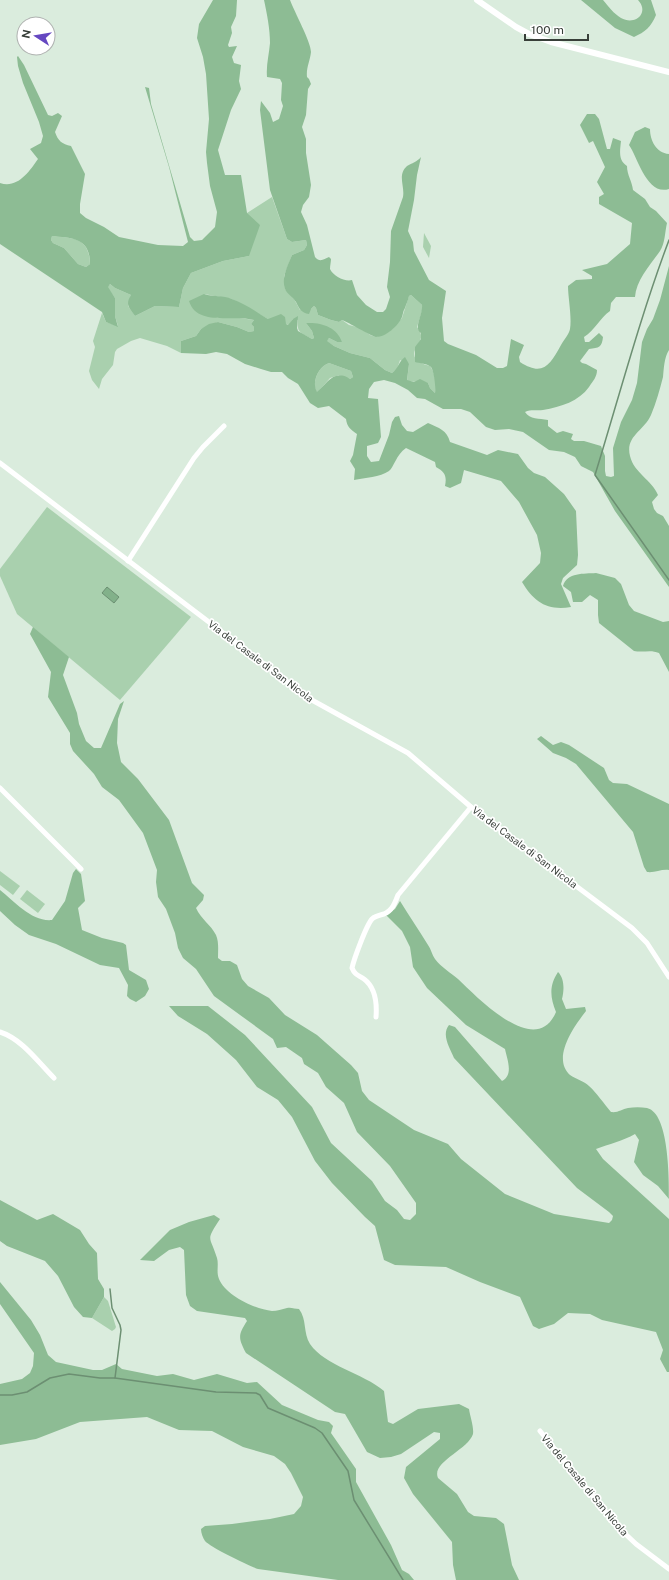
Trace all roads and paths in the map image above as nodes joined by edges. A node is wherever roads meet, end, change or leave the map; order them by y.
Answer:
1 (477, 0) edge
2 (669, 72) edge
3 (224, 426) dead end
4 (0, 463) edge
5 (128, 561) junction
6 (0, 788) edge
7 (472, 807) junction
8 (81, 869) dead end
9 (669, 977) edge
10 (376, 1017) dead end
11 (0, 1032) edge
12 (54, 1078) dead end
13 (540, 1431) dead end
14 (669, 1569) edge

1 - 2 main road
3 - 5 street
4 - 5 street, Via del Casale di San Nicola
5 - 7 street, Via del Casale di San Nicola
6 - 8 street
7 - 9 street, Via del Casale di San Nicola
7 - 10 street
11 - 12 street
13 - 14 street, Via del Casale di San Nicola

